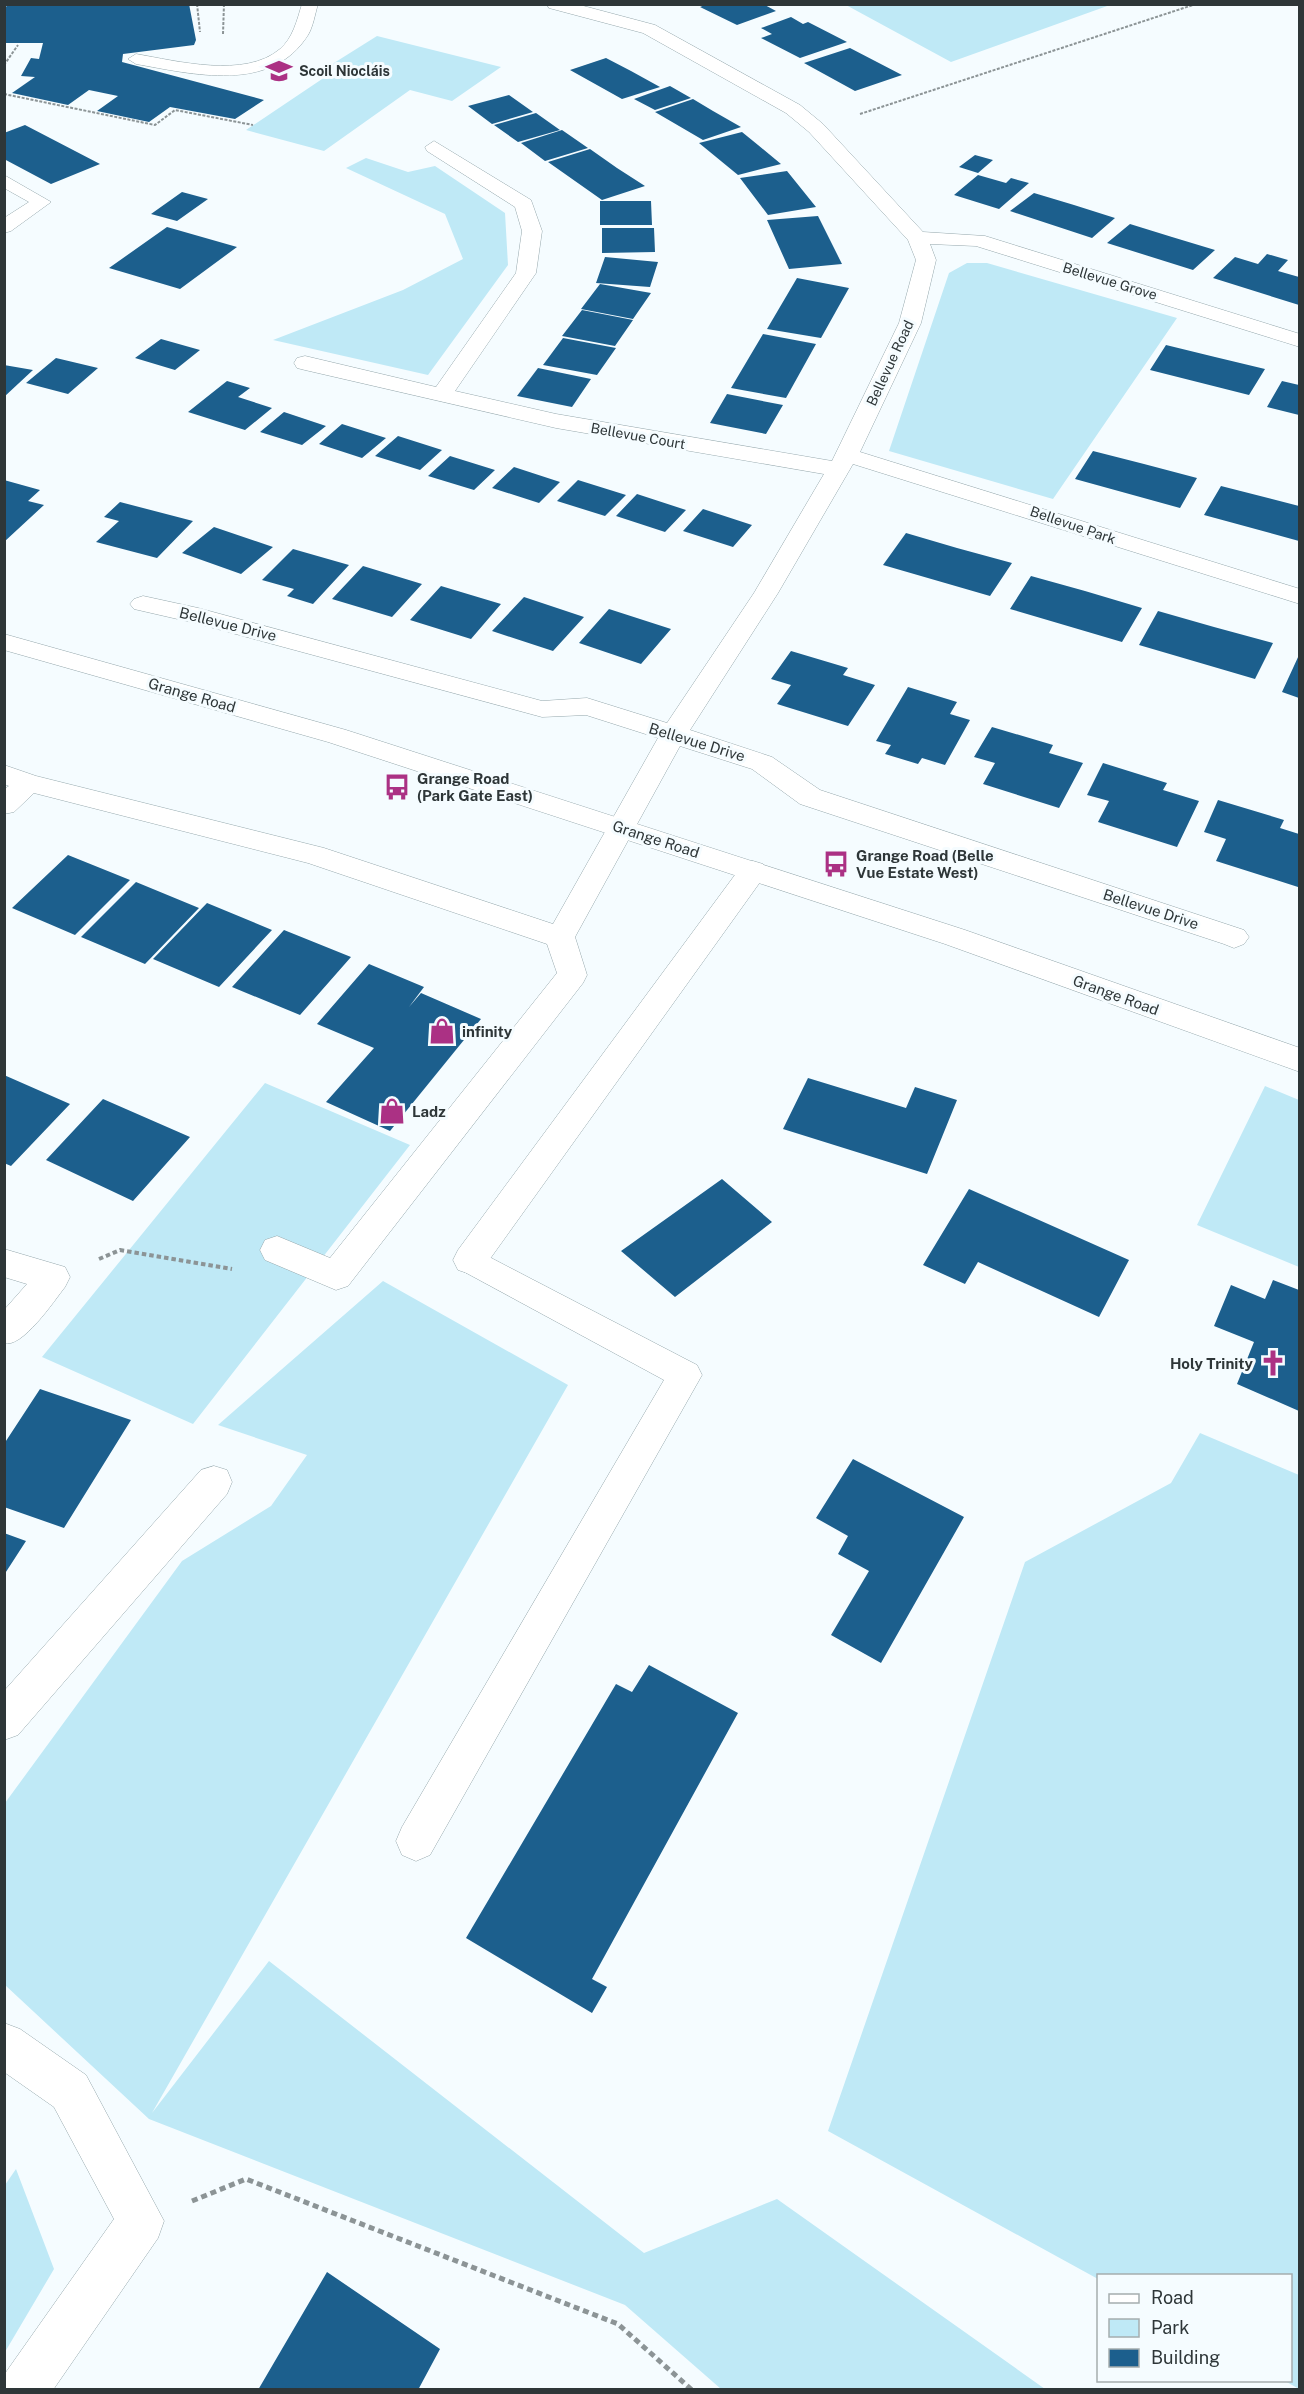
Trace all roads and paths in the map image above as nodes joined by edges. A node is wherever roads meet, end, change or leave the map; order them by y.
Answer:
1 (310, 4) edge
2 (555, 4) edge
3 (1196, 4) edge
4 (18, 45) dead end
5 (136, 59) dead end
6 (4, 65) edge
7 (4, 94) edge
8 (253, 125) dead end
9 (816, 128) junction
10 (434, 147) dead end
11 (4, 180) edge
12 (4, 227) edge
13 (917, 238) junction
14 (1299, 341) edge
15 (305, 363) dead end
16 (441, 395) junction
17 (842, 462) junction
18 (1299, 597) edge
19 (143, 604) dead end
20 (4, 642) edge
21 (673, 735) junction
22 (17, 778) edge
23 (4, 805) edge
24 (621, 828) junction
25 (753, 871) junction
26 (560, 937) junction
27 (1234, 937) dead end
28 (1299, 1060) edge
29 (277, 1250) joint
30 (470, 1260) joint
31 (4, 1263) edge
32 (53, 1277) junction
33 (9, 1330) dead end
34 (214, 1482) dead end
35 (4, 1721) edge
36 (416, 1840) dead end
37 (4, 2044) edge
38 (141, 2222) junction
39 (23, 2390) edge
40 (692, 2390) edge

1 - 5 lane
2 - 9 street, Bellevue Road
3 - 9 path
4 - 6 path
7 - 8 path
9 - 13 street, Bellevue Road
10 - 16 street
11 - 12 lane
13 - 14 street, Bellevue Grove
13 - 17 street, Bellevue Road
15 - 16 street, Bellevue Court
16 - 17 street, Bellevue Court
17 - 18 street, Bellevue Park
17 - 21 street, Bellevue Road
19 - 21 street, Bellevue Drive
20 - 24 street, Grange Road
21 - 24 street, Bellevue Road
21 - 27 street, Bellevue Drive
22 - 23 street
22 - 26 street
24 - 25 street, Grange Road
24 - 26 street, Bellevue Road
25 - 28 street, Grange Road
25 - 30 street
26 - 29 street
29 - 32 path
30 - 36 lane
31 - 32 street
32 - 33 street
34 - 35 street
37 - 38 street
38 - 39 street
38 - 40 path

